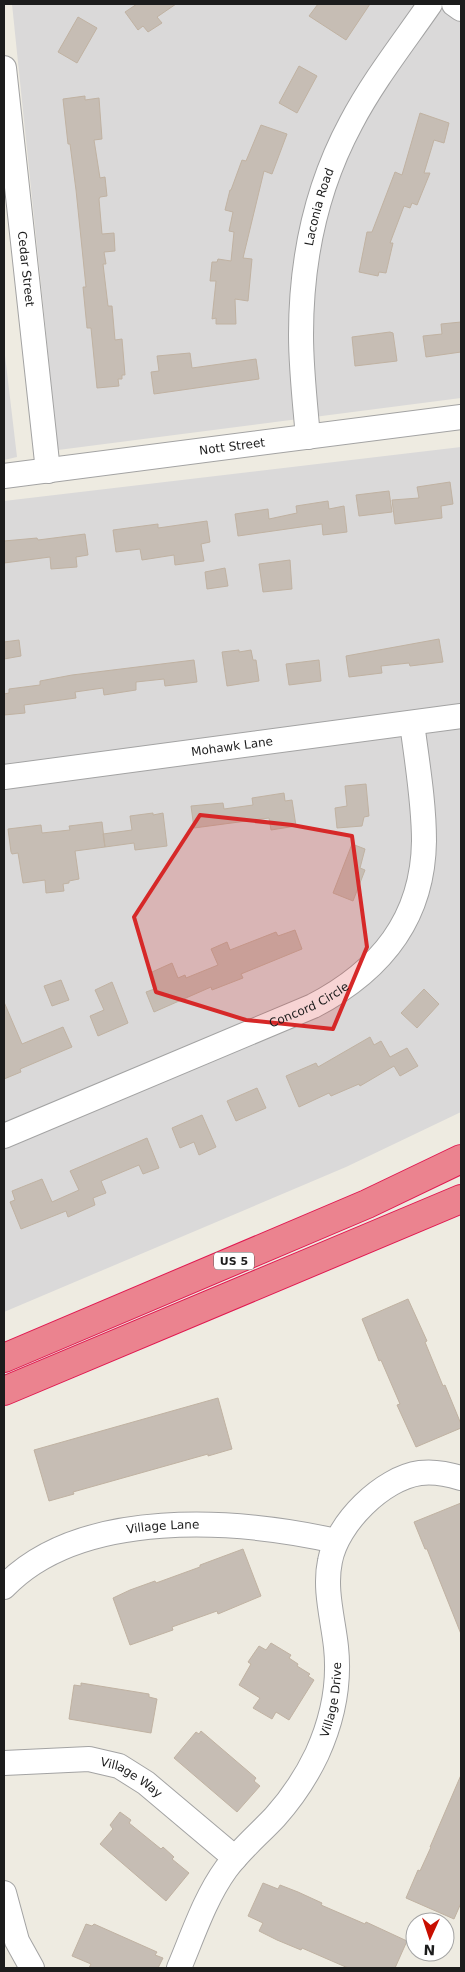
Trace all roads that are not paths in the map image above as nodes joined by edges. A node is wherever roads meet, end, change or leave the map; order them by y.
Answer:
1 (430, 4) edge
2 (454, 4) edge
3 (461, 9) edge
4 (4, 68) edge
5 (461, 417) edge
6 (308, 437) junction
7 (48, 470) junction
8 (4, 476) edge
9 (461, 716) edge
10 (412, 723) junction
11 (4, 777) edge
12 (4, 1136) edge
13 (461, 1159) edge
14 (461, 1199) edge
15 (4, 1358) edge
16 (4, 1391) edge
17 (461, 1478) edge
18 (336, 1541) junction
19 (4, 1587) edge
20 (4, 1763) edge
21 (235, 1858) junction
22 (4, 1893) edge
23 (32, 1968) edge
24 (179, 1968) edge

1 - 6 street, Laconia Road
2 - 3 street
4 - 7 street, Cedar Street
5 - 6 street, Nott Street
6 - 7 street, Nott Street
7 - 8 street, Nott Street
9 - 10 street, Mohawk Lane
10 - 11 street, Mohawk Lane
10 - 12 street, Concord Circle
13 - 15 highway, US 5
14 - 16 highway, US 5
17 - 18 street, Village Drive
18 - 19 street, Village Lane
18 - 21 street, Village Drive
20 - 21 street, Village Way
21 - 24 street, Village Drive
22 - 23 street

